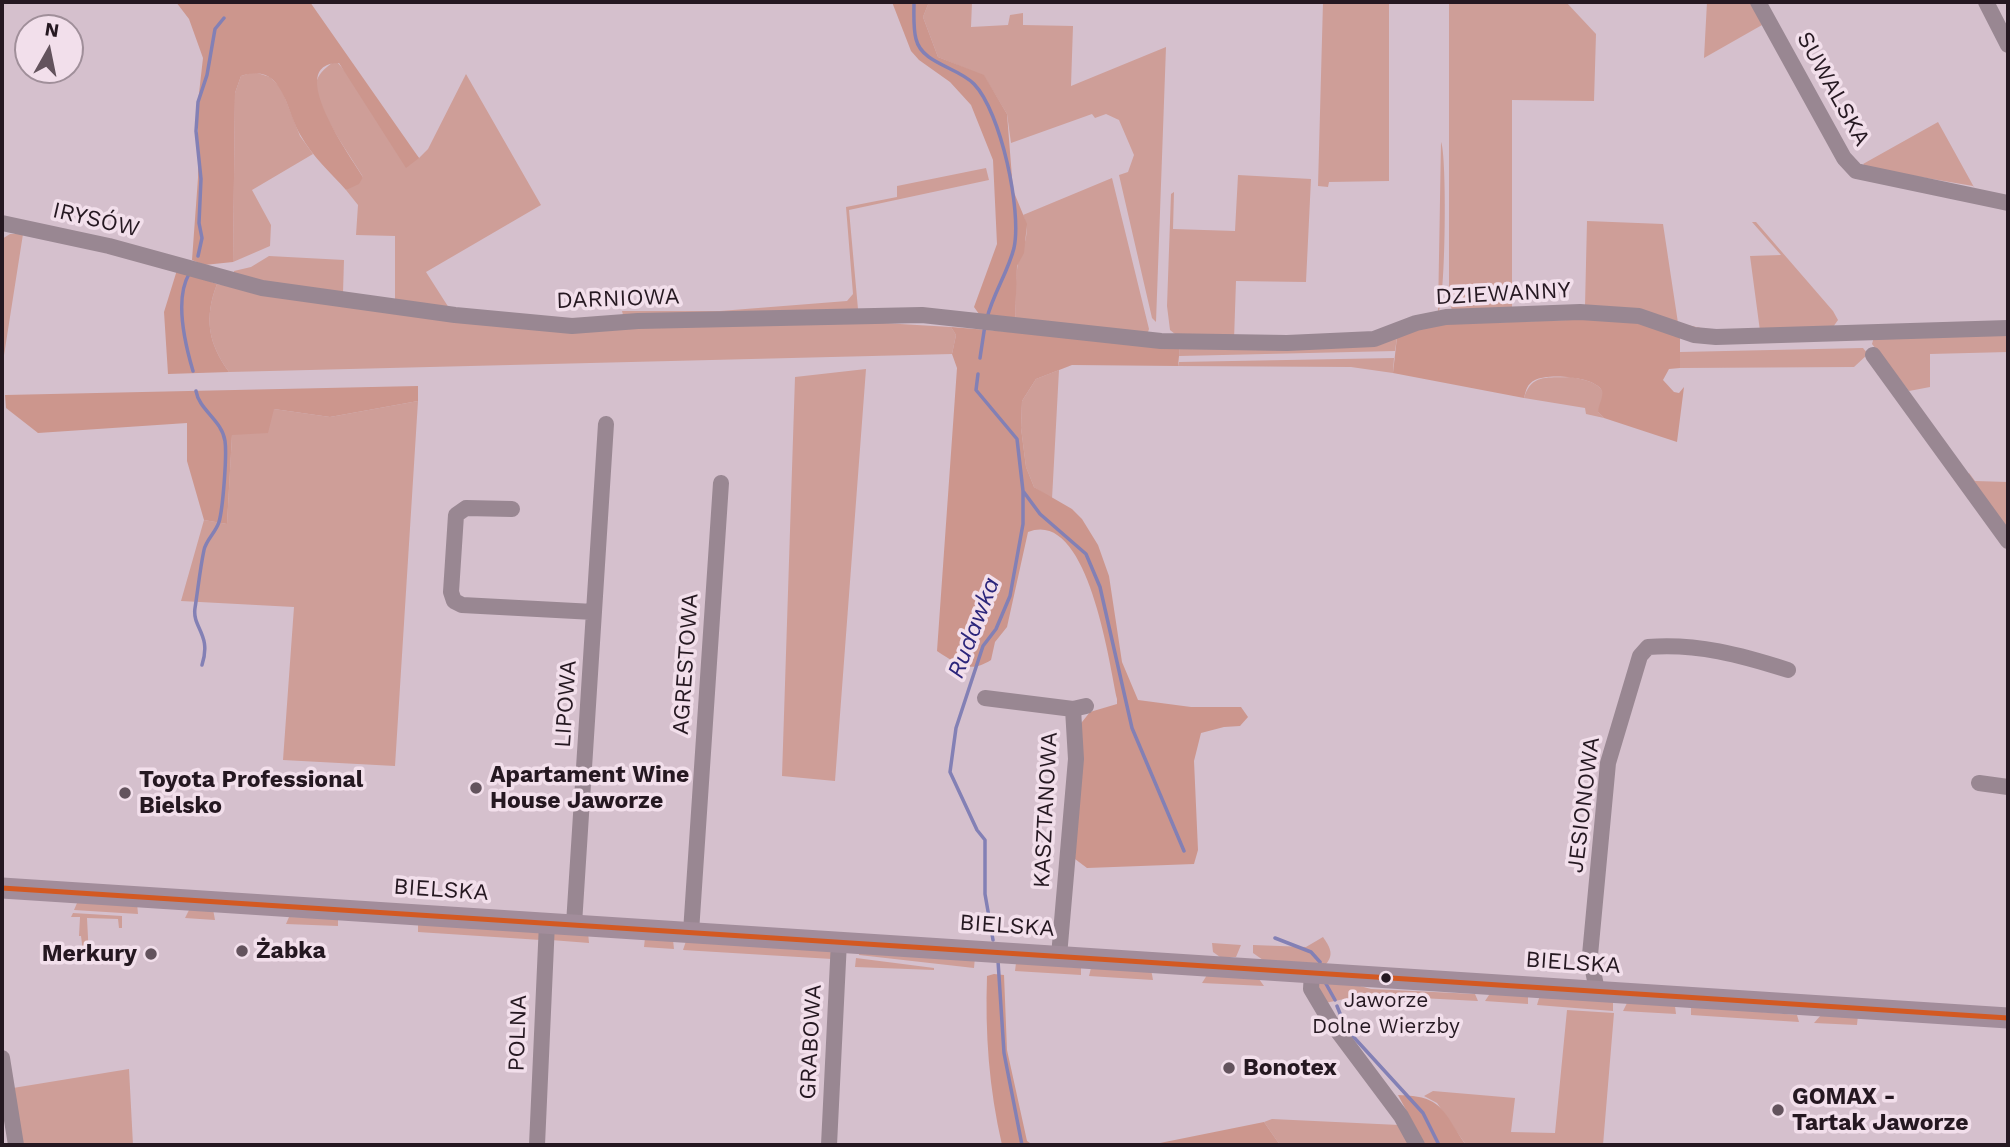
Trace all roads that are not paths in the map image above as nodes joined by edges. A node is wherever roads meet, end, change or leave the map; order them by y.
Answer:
1 (1758, 2) edge
2 (1986, 2) edge
3 (2008, 45) edge
4 (2008, 203) edge
5 (2, 223) edge
6 (219, 275) joint
7 (979, 321) joint
8 (2008, 328) edge
9 (1873, 355) dead end
10 (606, 424) dead end
11 (721, 483) dead end
12 (512, 509) dead end
13 (2008, 541) edge
14 (594, 612) junction
15 (1788, 670) dead end
16 (985, 698) dead end
17 (1979, 783) dead end
18 (2008, 787) edge
19 (2, 888) edge
20 (547, 923) junction
21 (574, 924) junction
22 (691, 932) junction
23 (839, 942) junction
24 (1059, 956) junction
25 (1312, 972) junction
26 (1597, 991) junction
27 (2008, 1018) edge
28 (2, 1058) edge
29 (16, 1145) edge
30 (537, 1145) edge
31 (829, 1145) edge
32 (1417, 1145) edge

1 - 4 street, SUWALSKA
2 - 3 street
5 - 6 street, IRYSÓW
6 - 7 street, DARNIOWA
7 - 8 street, DZIEWANNY
9 - 13 street
10 - 14 street, LIPOWA
11 - 22 street, AGRESTOWA
12 - 14 street
14 - 21 street, LIPOWA
15 - 26 street, JESIONOWA
16 - 24 street, KASZTANOWA
17 - 18 street
19 - 20 main road, BIELSKA
20 - 21 main road, BIELSKA
20 - 30 street, POLNA
21 - 22 main road, BIELSKA
22 - 23 main road, BIELSKA
23 - 24 main road, BIELSKA
23 - 31 street, GRABOWA
24 - 25 main road, BIELSKA
25 - 26 main road, BIELSKA
25 - 32 street
26 - 27 main road, BIELSKA
28 - 29 street

